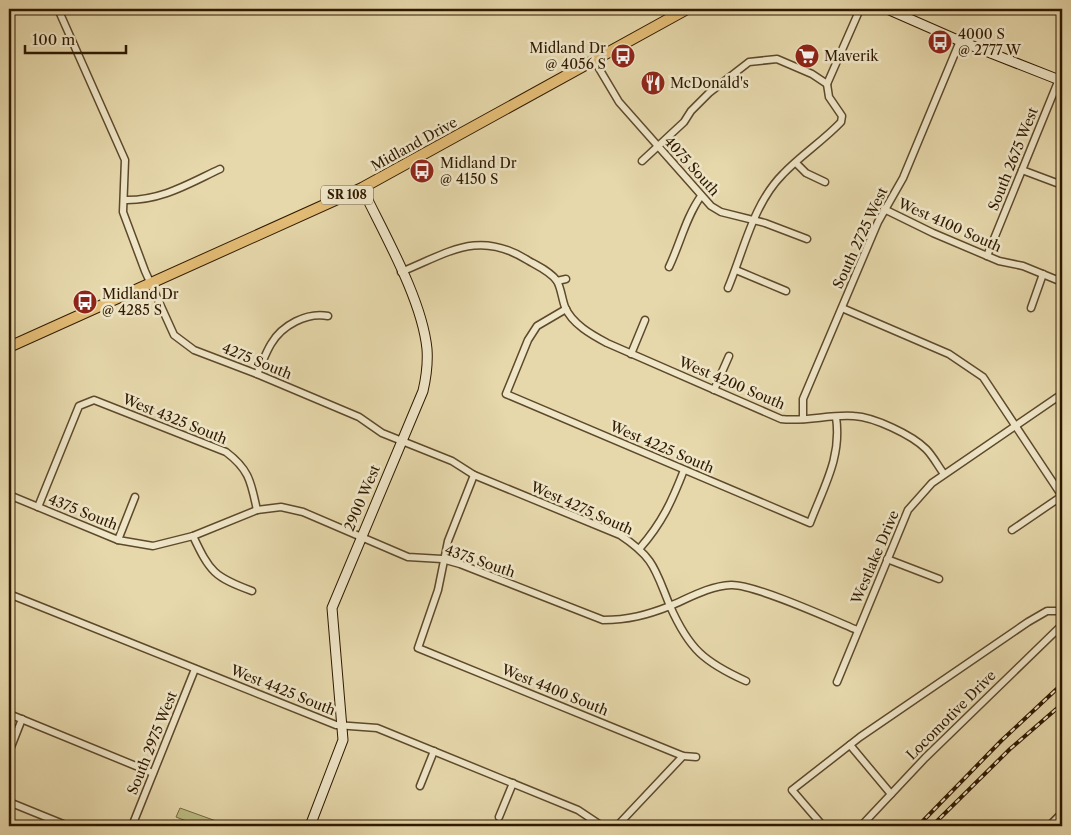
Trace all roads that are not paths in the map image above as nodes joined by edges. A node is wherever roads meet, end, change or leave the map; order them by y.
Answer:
1 (58, 9) edge
2 (687, 9) edge
3 (860, 9) edge
4 (887, 9) edge
5 (960, 41) junction
6 (594, 60) junction
7 (1061, 78) edge
8 (827, 84) junction
9 (658, 147) junction
10 (642, 161) dead end
11 (796, 163) junction
12 (220, 169) dead end
13 (1022, 170) junction
14 (825, 182) dead end
15 (1062, 185) edge
16 (362, 188) junction
17 (701, 196) junction
18 (124, 200) junction
19 (884, 209) junction
20 (753, 220) junction
21 (807, 239) dead end
22 (987, 256) junction
23 (669, 267) dead end
24 (736, 270) junction
25 (401, 272) junction
26 (1042, 274) junction
27 (566, 279) dead end
28 (557, 282) junction
29 (1062, 282) edge
30 (151, 284) junction
31 (728, 288) dead end
32 (786, 291) dead end
33 (842, 308) junction
34 (1031, 308) dead end
35 (566, 309) junction
36 (328, 316) dead end
37 (645, 320) dead end
38 (9, 347) edge
39 (631, 354) junction
40 (729, 356) dead end
41 (257, 374) junction
42 (714, 390) junction
43 (1062, 394) edge
44 (836, 417) junction
45 (803, 419) junction
46 (1015, 426) junction
47 (382, 433) joint
48 (401, 441) junction
49 (684, 470) junction
50 (944, 474) junction
51 (474, 475) junction
52 (9, 495) edge
53 (1062, 496) edge
54 (135, 497) dead end
55 (38, 507) junction
56 (257, 510) junction
57 (1012, 530) dead end
58 (193, 536) junction
59 (361, 537) junction
60 (118, 540) junction
61 (640, 548) junction
62 (442, 559) junction
63 (887, 559) junction
64 (938, 579) dead end
65 (252, 591) dead end
66 (9, 594) edge
67 (670, 606) junction
68 (1062, 611) edge
69 (1062, 625) edge
70 (857, 630) junction
71 (196, 669) junction
72 (746, 681) dead end
73 (837, 682) dead end
74 (9, 714) edge
75 (22, 719) junction
76 (344, 727) junction
77 (850, 745) junction
78 (434, 751) junction
79 (9, 752) edge
80 (683, 756) junction
81 (696, 757) dead end
82 (154, 773) junction
83 (513, 783) junction
84 (420, 786) dead end
85 (891, 794) junction
86 (9, 802) edge
87 (1062, 813) edge
88 (499, 817) dead end
89 (68, 826) edge
90 (132, 826) edge
91 (310, 826) edge
92 (602, 826) edge
93 (617, 826) edge
94 (823, 826) edge
95 (861, 826) edge
96 (1049, 826) edge

1 - 18 street, 4275 South
2 - 6 main road, Midland Drive / SR 108
3 - 8 street
4 - 5 street
5 - 7 street
5 - 19 street, South 2725 West
6 - 9 street, 4075 South
6 - 16 main road, Midland Drive / SR 108
7 - 13 street, South 2675 West
8 - 9 street
8 - 11 street
9 - 10 street
9 - 17 street, 4075 South
11 - 14 street
11 - 20 street
12 - 18 street
13 - 15 street
13 - 22 street, South 2675 West
16 - 25 street, 2900 West
16 - 30 main road, Midland Drive / SR 108
17 - 20 street, 4075 South
17 - 23 street
18 - 30 street, 4275 South
19 - 22 street, West 4100 South
19 - 33 street, South 2725 West
20 - 21 street, 4075 South
20 - 24 street
22 - 26 street, West 4100 South
24 - 31 street
24 - 32 street
25 - 28 street
25 - 48 street, 2900 West
26 - 29 street, West 4100 South
26 - 34 street
27 - 28 street
28 - 35 street, West 4200 South
30 - 38 main road, Midland Drive / SR 108
30 - 41 street, 4275 South
33 - 45 street, South 2725 West
33 - 46 street
35 - 39 street, West 4200 South
35 - 49 street, West 4225 South
36 - 41 street
37 - 39 street
39 - 42 street, West 4200 South
40 - 42 street
41 - 47 street, 4275 South
42 - 45 street, West 4200 South
43 - 46 street, Westlake Drive
44 - 45 street, West 4200 South
44 - 49 street, West 4225 South
44 - 50 street, West 4200 South
46 - 50 street, Westlake Drive
46 - 53 street
47 - 48 street, West 4275 South
48 - 51 street, West 4275 South
48 - 59 street, 2900 West
49 - 61 street
50 - 63 street, Westlake Drive
51 - 61 street, West 4275 South
51 - 62 street
52 - 55 street, 4375 South
53 - 57 street
54 - 60 street
55 - 56 street, West 4325 South
55 - 60 street, 4375 South
56 - 58 street, 4375 South
56 - 59 street, 4375 South
58 - 60 street, 4375 South
58 - 65 street
59 - 62 street, 4375 South
59 - 76 street, 2900 West
61 - 67 street, West 4275 South
62 - 67 street, 4375 South
62 - 80 street, West 4400 South
63 - 64 street
63 - 70 street, Westlake Drive
66 - 71 street, West 4425 South
67 - 70 street
67 - 72 street
68 - 77 street
69 - 85 street, Locomotive Drive
70 - 73 street, Westlake Drive
71 - 76 street, West 4425 South
71 - 82 street, South 2975 West
74 - 75 street
75 - 79 street
75 - 82 street
76 - 78 street, West 4425 South
76 - 91 street, 2900 West
77 - 85 street
77 - 94 street
78 - 83 street, West 4425 South
78 - 84 street
80 - 81 street, West 4400 South
80 - 93 street
82 - 90 street, South 2975 West
83 - 88 street
83 - 92 street, West 4425 South
85 - 95 street, Locomotive Drive
86 - 89 street
87 - 96 street

